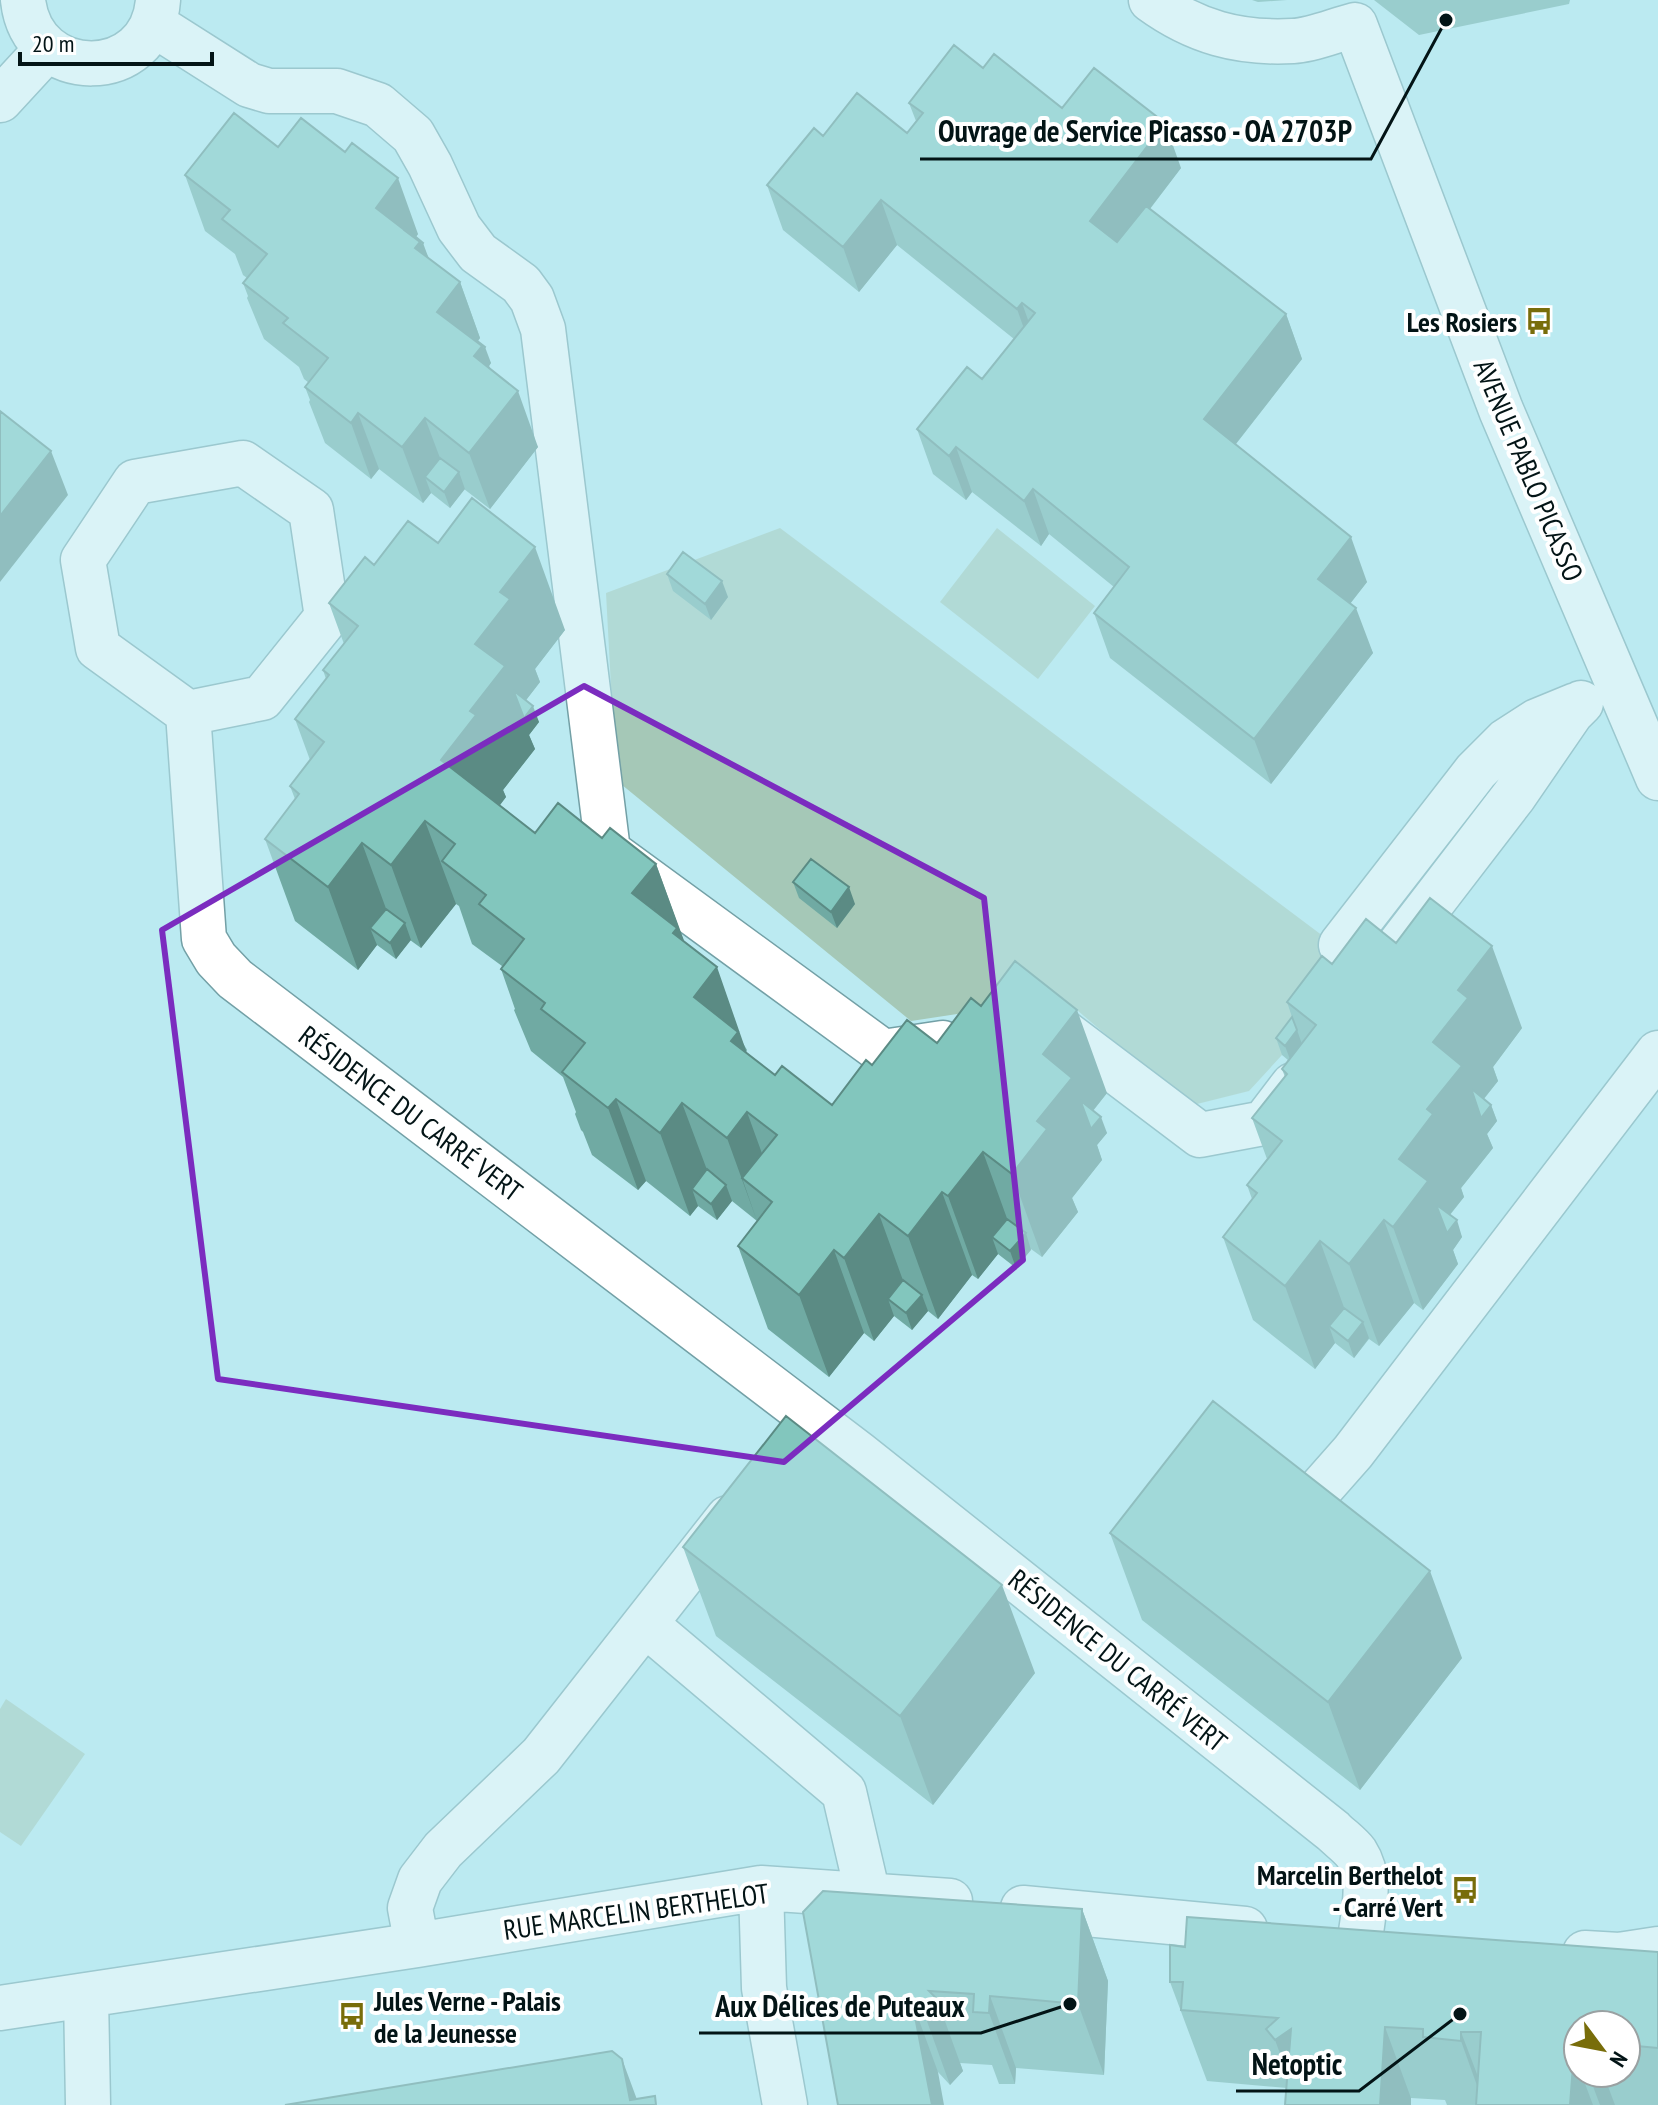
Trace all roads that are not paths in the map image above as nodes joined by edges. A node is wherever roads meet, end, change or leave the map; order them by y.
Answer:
1 (23, 0) edge
2 (1151, 0) edge
3 (155, 12) edge
4 (47, 49) junction
5 (0, 100) edge
6 (1620, 686) junction
7 (1581, 703) junction
8 (188, 713) junction
9 (1658, 778) edge
10 (1341, 945) dead end
11 (1377, 974) edge
12 (1321, 1049) edge
13 (1658, 1053) edge
14 (808, 1415) junction
15 (780, 1452) edge
16 (751, 1489) edge
17 (1308, 1503) edge
18 (645, 1624) junction
19 (761, 1888) junction
20 (868, 1895) junction
21 (1281, 1933) edge
22 (1363, 1940) edge
23 (417, 1945) junction
24 (1658, 1949) edge
25 (1541, 1950) edge
26 (86, 1995) junction
27 (0, 2008) edge
28 (88, 2105) edge
29 (785, 2105) edge

1 - 4 street
2 - 6 street, AVENUE PABLO PICASSO
3 - 4 street
3 - 12 street
4 - 5 street
6 - 7 street
6 - 9 street, AVENUE PABLO PICASSO
7 - 10 street
7 - 11 street
8 - 8 street
8 - 14 street, RÉSIDENCE DU CARRÉ VERT
13 - 17 street
14 - 15 street
14 - 22 street, RÉSIDENCE DU CARRÉ VERT
16 - 18 street
18 - 20 street
18 - 23 street
19 - 20 street, RUE MARCELIN BERTHELOT
19 - 23 street, RUE MARCELIN BERTHELOT
19 - 29 street
20 - 21 street, RUE MARCELIN BERTHELOT
23 - 26 street, RUE MARCELIN BERTHELOT
24 - 25 street
26 - 27 street, RUE MARCELIN BERTHELOT
26 - 28 street

